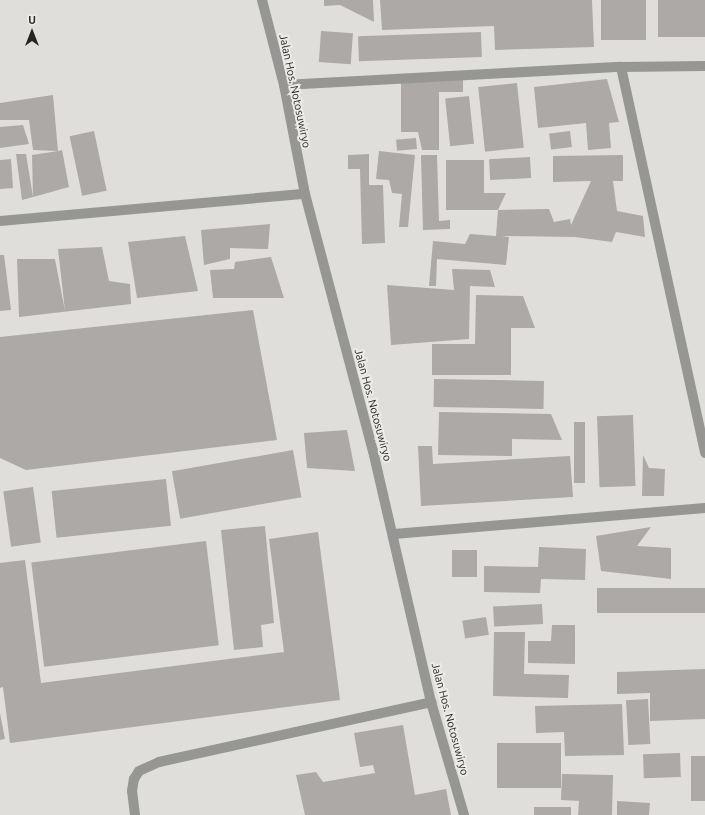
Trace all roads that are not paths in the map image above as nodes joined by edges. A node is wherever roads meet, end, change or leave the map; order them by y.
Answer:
1 (262, 0) edge
2 (705, 66) edge
3 (622, 67) junction
4 (284, 86) junction
5 (305, 194) junction
6 (0, 222) edge
7 (705, 453) edge
8 (705, 508) edge
9 (394, 534) junction
10 (431, 702) junction
11 (135, 815) edge
12 (464, 815) edge

1 - 4 street, Jalan Hos. Notosuwiryo
2 - 3 street
3 - 4 street
3 - 7 street
4 - 5 street, Jalan Hos. Notosuwiryo
5 - 6 street
5 - 9 street, Jalan Hos. Notosuwiryo
8 - 9 street
9 - 10 street, Jalan Hos. Notosuwiryo
10 - 11 street
10 - 12 street, Jalan Hos. Notosuwiryo

